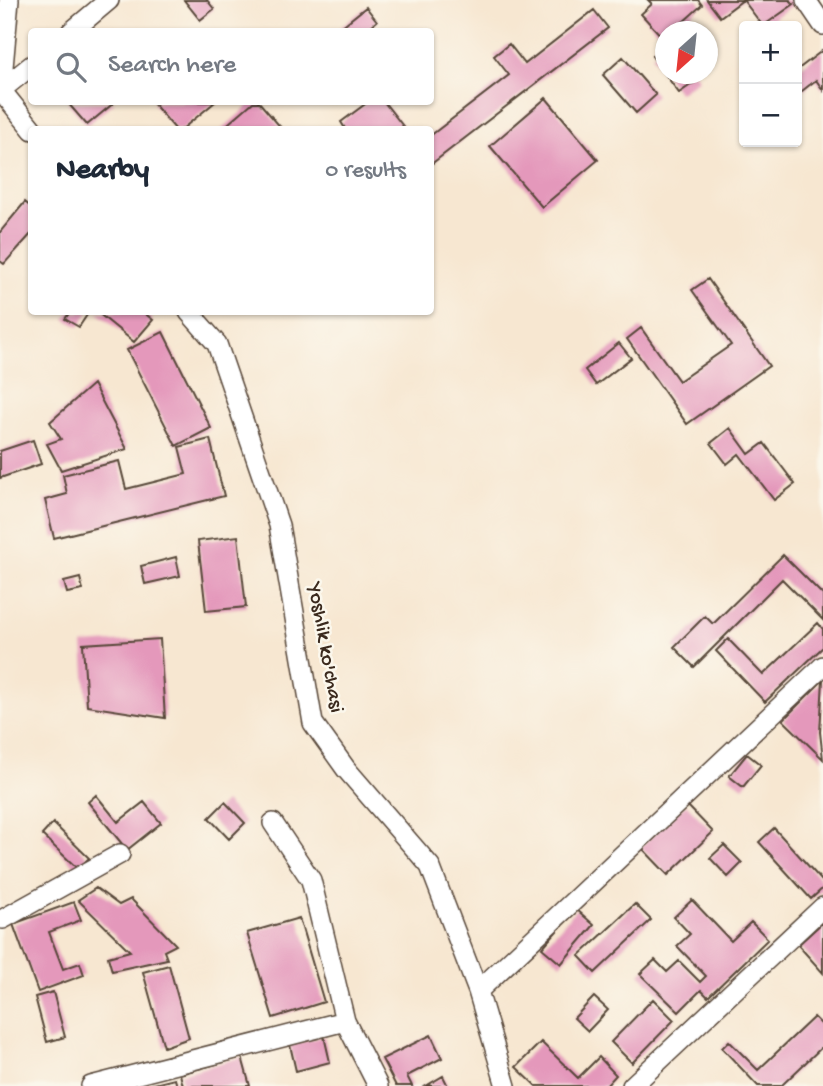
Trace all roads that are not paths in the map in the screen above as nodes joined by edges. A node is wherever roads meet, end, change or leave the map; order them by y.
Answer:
1 (9, 0) edge
2 (109, 0) edge
3 (806, 0) edge
4 (823, 25) edge
5 (76, 28) edge
6 (28, 68) edge
7 (1, 90) edge
8 (30, 126) edge
9 (192, 315) edge
10 (823, 666) edge
11 (273, 823) dead end
12 (120, 855) dead end
13 (823, 907) edge
14 (1, 921) edge
15 (478, 991) junction
16 (345, 1021) junction
17 (91, 1086) edge
18 (378, 1086) edge
19 (506, 1086) edge
20 (632, 1086) edge

1 - 7 street
2 - 5 street
3 - 4 street
6 - 7 street
7 - 8 street
9 - 15 street, Yoshlik ko'chasi
10 - 15 street
11 - 16 street
12 - 14 street
13 - 20 street
15 - 19 street, Yoshlik ko'chasi
16 - 17 street
16 - 18 street

